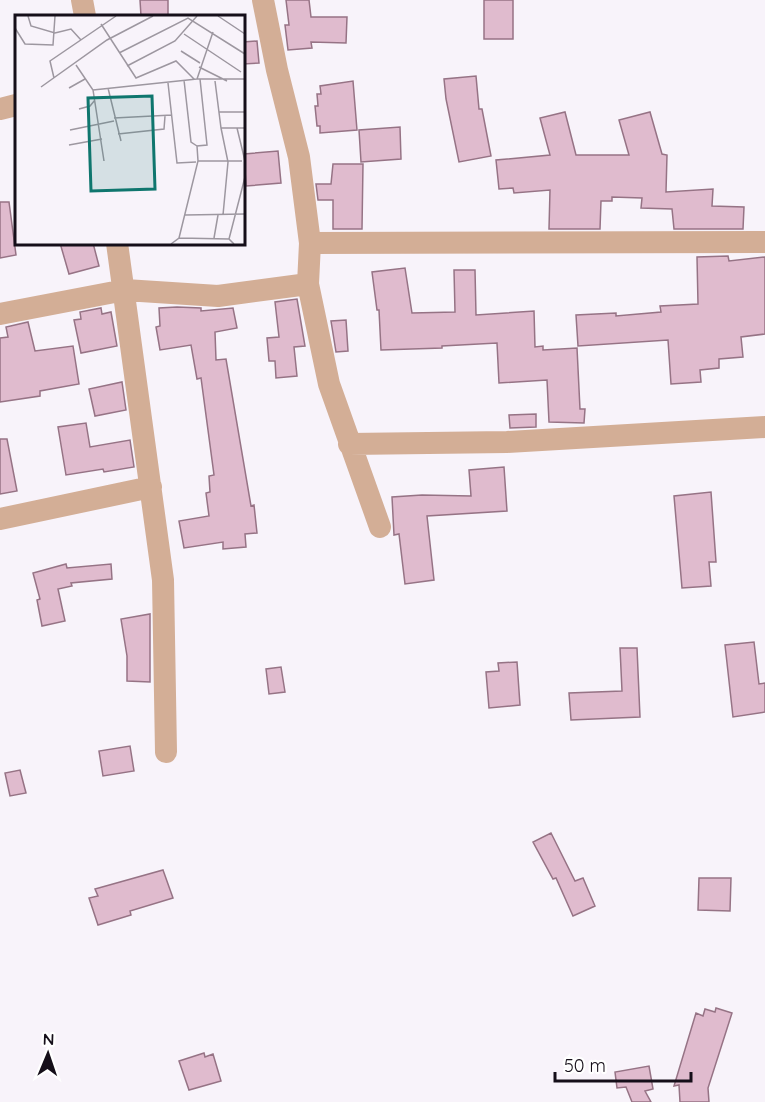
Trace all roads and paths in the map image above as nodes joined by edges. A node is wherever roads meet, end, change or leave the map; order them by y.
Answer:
1 (82, 0) edge
2 (263, 0) edge
3 (85, 15) edge
4 (15, 105) edge
5 (0, 109) edge
6 (765, 242) edge
7 (310, 243) junction
8 (117, 244) edge
9 (308, 284) junction
10 (125, 290) junction
11 (0, 314) edge
12 (765, 427) edge
13 (349, 444) junction
14 (151, 487) junction
15 (0, 519) edge
16 (380, 527) dead end
17 (166, 752) dead end

1 - 3 street
2 - 7 street
4 - 5 street
6 - 7 street
7 - 9 street
8 - 10 street
9 - 10 street
9 - 13 street
10 - 11 street
10 - 14 street
12 - 13 street
13 - 16 street
14 - 15 street
14 - 17 street

